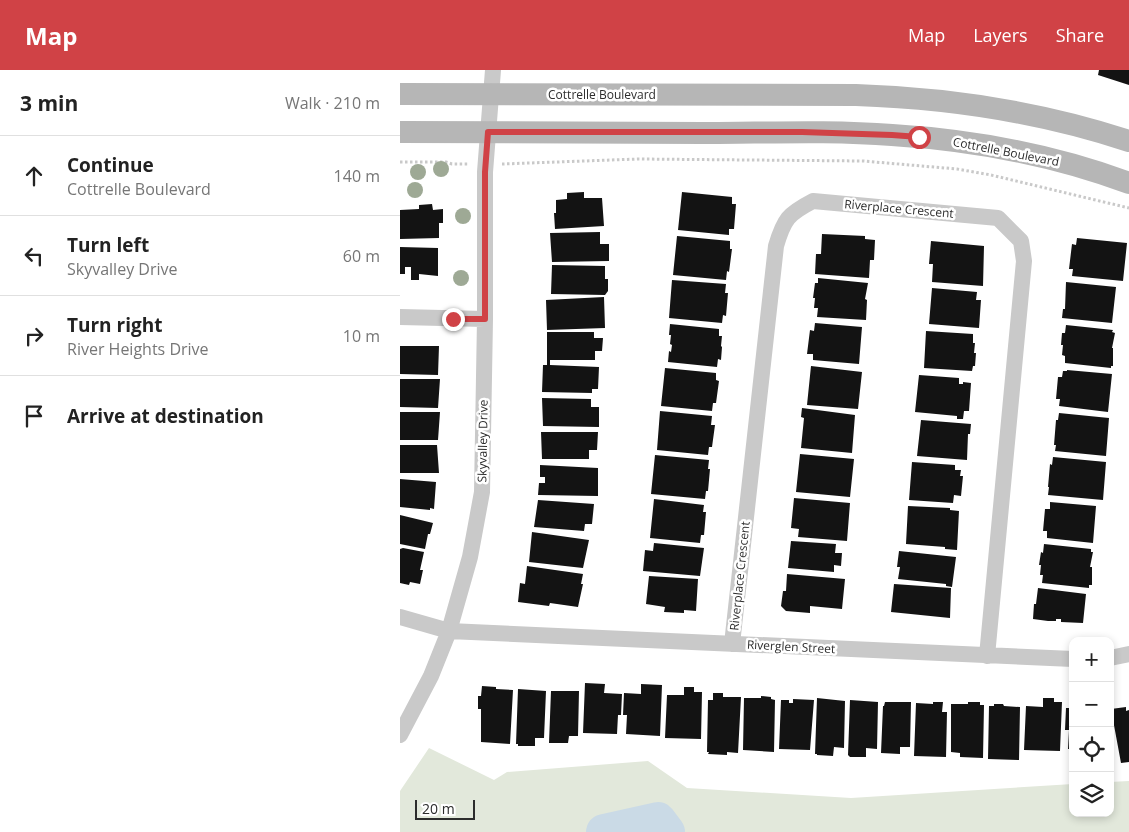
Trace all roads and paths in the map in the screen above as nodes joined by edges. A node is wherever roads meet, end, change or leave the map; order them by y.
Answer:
1 (493, 70) edge
2 (400, 94) edge
3 (491, 94) junction
4 (400, 132) edge
5 (488, 132) junction
6 (1129, 141) edge
7 (400, 162) edge
8 (452, 164) dead end
9 (521, 164) dead end
10 (1129, 183) edge
11 (1129, 208) edge
12 (400, 317) edge
13 (485, 319) junction
14 (400, 617) edge
15 (449, 631) junction
16 (732, 644) junction
17 (1129, 654) edge
18 (987, 656) junction
19 (1114, 657) edge
20 (1069, 659) edge
21 (400, 735) edge

1 - 3 street, Skyvalley Drive
2 - 3 main road, Cottrelle Boulevard
3 - 5 street, Skyvalley Drive
3 - 6 main road, Cottrelle Boulevard
4 - 5 main road, Cottrelle Boulevard
5 - 10 main road, Cottrelle Boulevard
5 - 13 street, Skyvalley Drive
7 - 8 path
9 - 11 path
12 - 13 street
13 - 15 street, Skyvalley Drive
14 - 15 street, Riverglen Street
15 - 16 street, Riverglen Street
15 - 21 street, Skyvalley Drive
16 - 18 street, Riverglen Street
16 - 18 street, Riverplace Crescent
17 - 19 street
18 - 20 street, Riverglen Street

